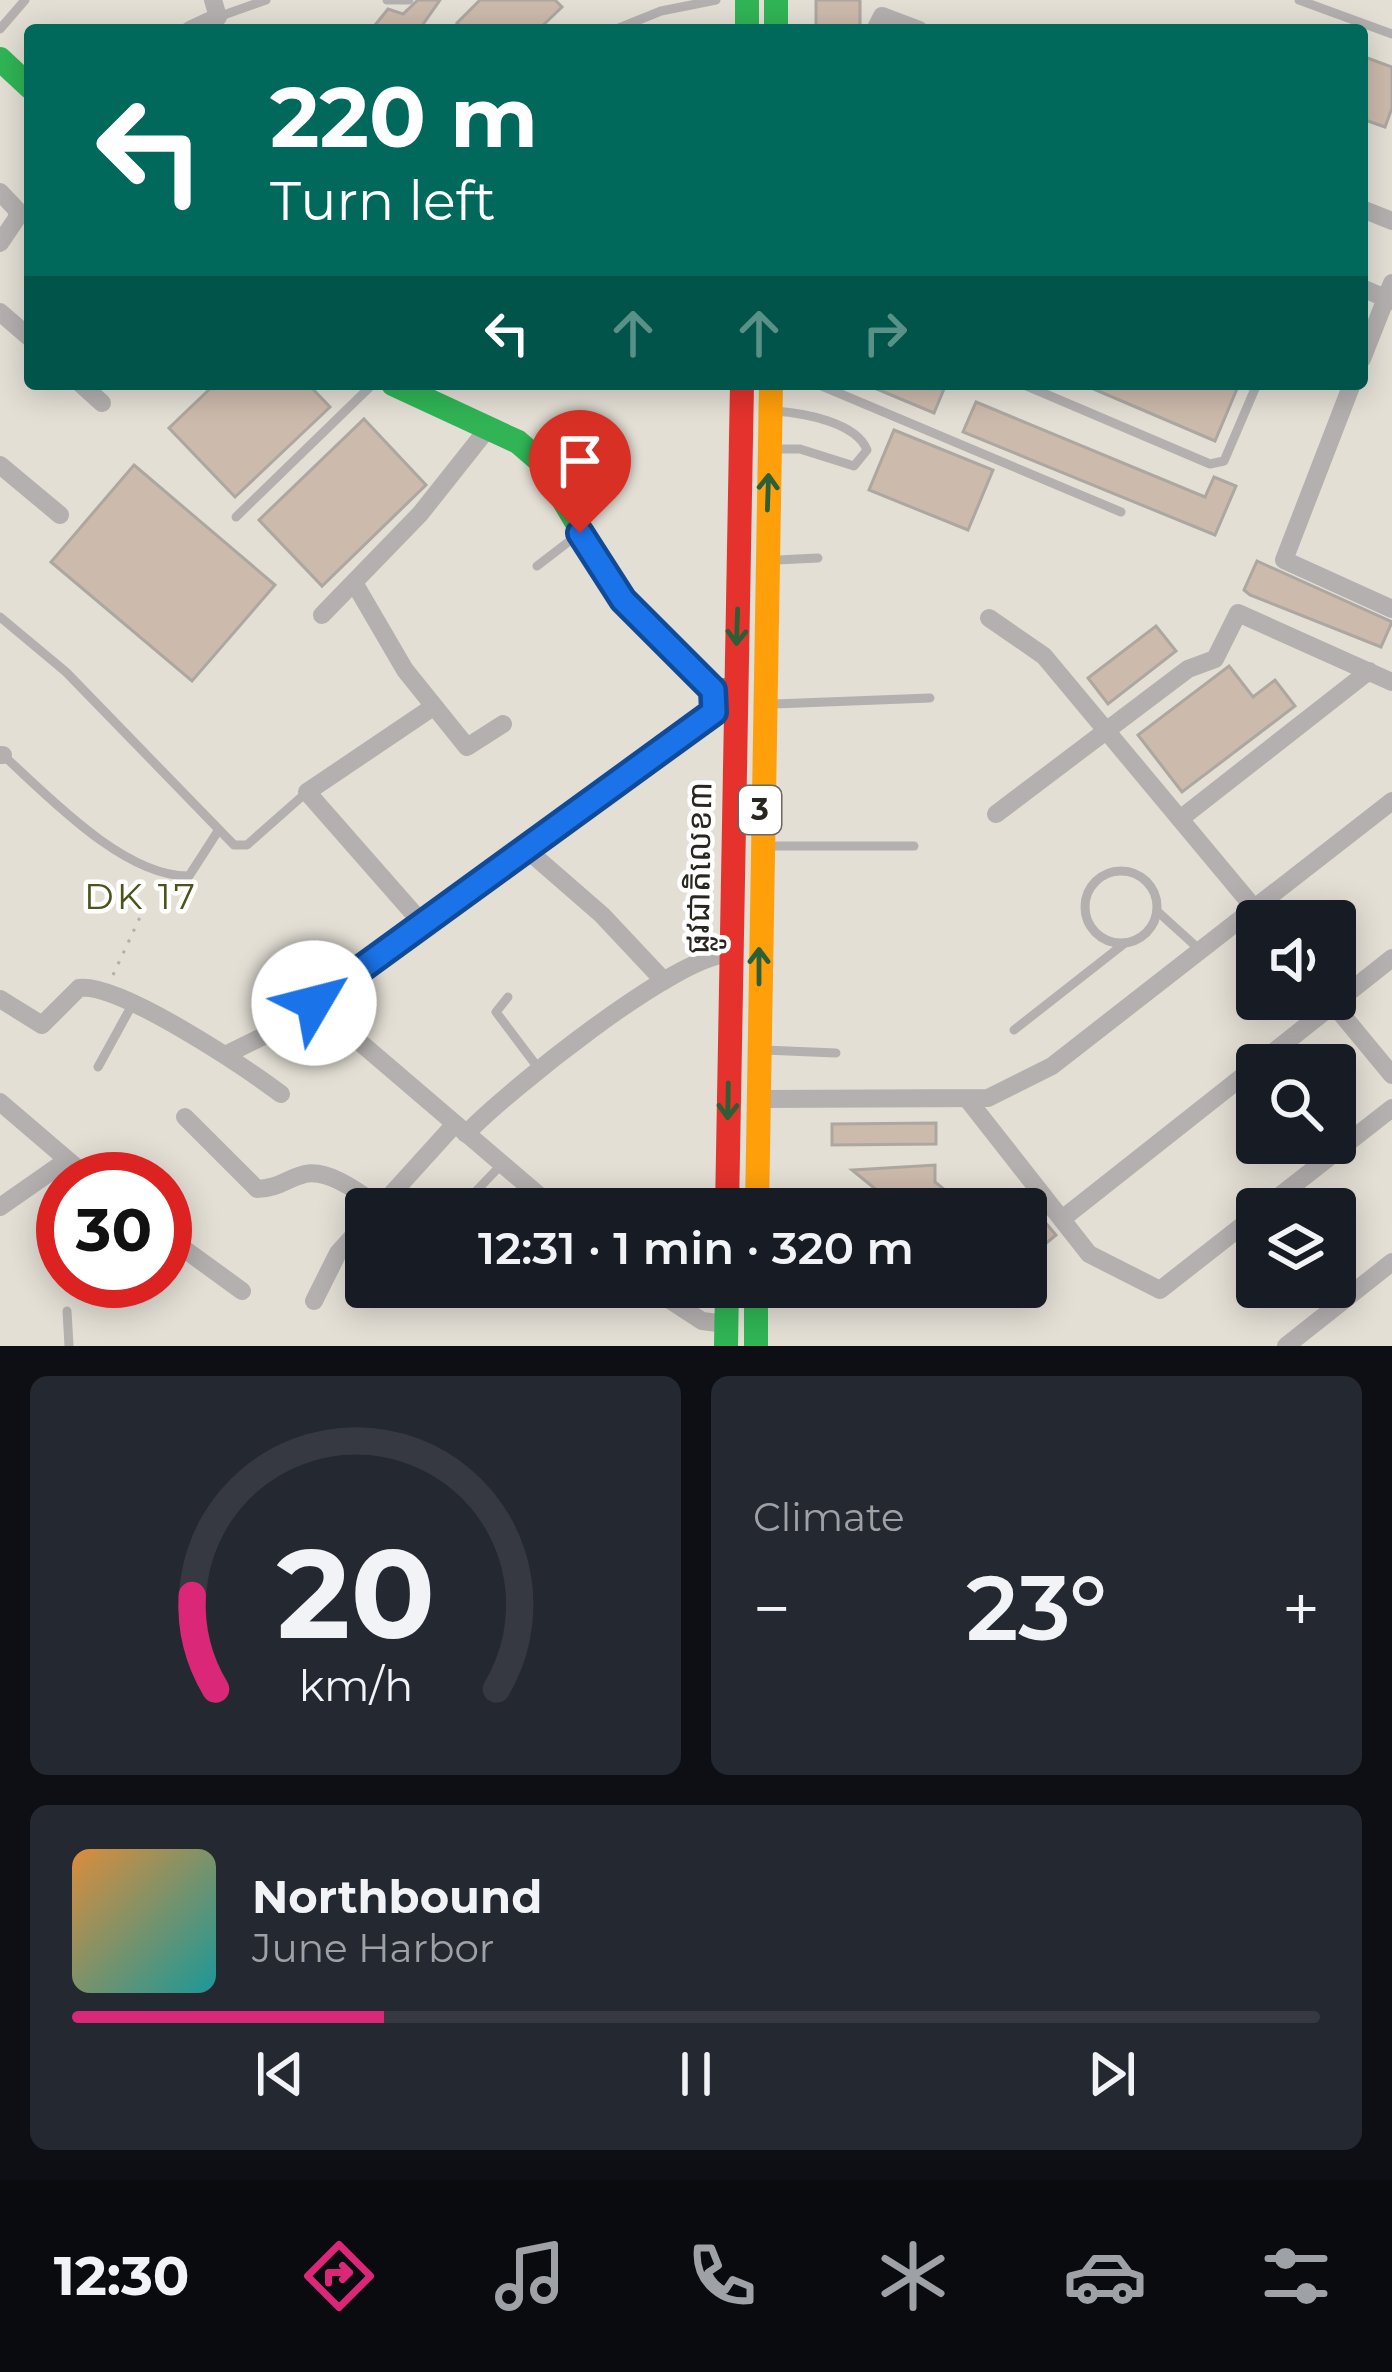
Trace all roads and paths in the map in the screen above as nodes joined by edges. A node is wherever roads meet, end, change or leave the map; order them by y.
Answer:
1 (25, 0) edge
2 (266, 0) edge
3 (387, 0) edge
4 (409, 0) edge
5 (716, 0) edge
6 (1299, 0) edge
7 (217, 16) edge
8 (629, 24) edge
9 (878, 24) edge
10 (903, 24) edge
11 (1365, 24) edge
12 (0, 28) edge
13 (0, 59) edge
14 (24, 81) edge
15 (0, 192) edge
16 (0, 243) edge
17 (1390, 294) edge
18 (0, 312) edge
19 (24, 333) edge
20 (1368, 345) edge
21 (87, 390) edge
22 (367, 390) edge
23 (407, 390) edge
24 (742, 390) edge
25 (771, 390) edge
26 (831, 390) edge
27 (1036, 390) edge
28 (1254, 390) edge
29 (1350, 390) edge
30 (102, 404) dead end
31 (770, 410) junction
32 (488, 427) junction
33 (769, 450) junction
34 (0, 464) edge
35 (1121, 512) dead end
36 (60, 515) dead end
37 (236, 517) dead end
38 (580, 533) junction
39 (818, 559) dead end
40 (766, 560) junction
41 (537, 566) dead end
42 (356, 586) junction
43 (1392, 608) edge
44 (322, 615) dead end
45 (0, 617) edge
46 (989, 618) dead end
47 (1369, 671) junction
48 (1392, 682) edge
49 (930, 698) dead end
50 (724, 701) junction
51 (761, 705) junction
52 (433, 707) junction
53 (503, 724) dead end
54 (1106, 729) junction
55 (1, 755) edge
56 (307, 792) junction
57 (1392, 801) edge
58 (996, 814) dead end
59 (1180, 819) junction
60 (218, 831) junction
61 (760, 845) junction
62 (914, 846) dead end
63 (525, 848) junction
64 (148, 900) dead end
65 (1247, 900) edge
66 (1275, 900) edge
67 (1157, 911) junction
68 (422, 923) junction
69 (1236, 928) edge
70 (1126, 944) junction
71 (1200, 950) junction
72 (730, 954) junction
73 (1392, 958) edge
74 (664, 981) junction
75 (1356, 984) edge
76 (105, 992) junction
77 (508, 997) dead end
78 (0, 999) edge
79 (314, 1003) junction
80 (132, 1005) junction
81 (1311, 1020) edge
82 (1347, 1020) edge
83 (1014, 1030) dead end
84 (1282, 1044) edge
85 (759, 1050) junction
86 (836, 1053) dead end
87 (226, 1054) junction
88 (98, 1067) dead end
89 (540, 1070) junction
90 (1392, 1075) edge
91 (1236, 1082) edge
92 (281, 1094) dead end
93 (758, 1099) junction
94 (968, 1100) junction
95 (0, 1102) edge
96 (1392, 1108) edge
97 (185, 1117) dead end
98 (460, 1129) junction
99 (56, 1152) edge
100 (501, 1164) junction
101 (36, 1182) edge
102 (400, 1188) edge
103 (479, 1188) edge
104 (530, 1188) edge
105 (727, 1188) edge
106 (757, 1188) edge
107 (1290, 1188) edge
108 (345, 1191) edge
109 (0, 1207) edge
110 (1062, 1219) junction
111 (1236, 1231) edge
112 (345, 1245) edge
113 (192, 1255) edge
114 (1392, 1262) edge
115 (242, 1291) dead end
116 (314, 1300) dead end
117 (682, 1308) edge
118 (756, 1308) edge
119 (67, 1311) dead end
120 (726, 1335) edge
121 (69, 1346) edge
122 (756, 1346) edge
123 (1286, 1346) edge

1 - 12 lane
2 - 7 lane
3 - 4 lane
5 - 8 lane
6 - 11 lane
9 - 10 street
13 - 14 main road
15 - 16 street
17 - 20 street
18 - 19 street
21 - 30 street
22 - 37 lane
23 - 32 main road
24 -> 50 main road, ផ្លូវជាតិលេខ៣ / 3
25 - 31 main road, ផ្លូវជាតិលេខ៣ / 3
26 - 35 lane
27 - 28 lane
29 - 43 street
31 - 33 main road, ផ្លូវជាតិលេខ៣ / 3
31 - 33 lane
32 - 38 main road
32 - 42 street
40 -> 33 main road, ផ្លូវជាតិលេខ៣ / 3
34 - 36 street
38 - 41 lane
38 - 50 main road
39 - 40 lane
40 - 51 main road, ផ្លូវជាតិលេខ៣ / 3
42 - 44 street
42 - 52 street
45 - 60 lane
46 - 54 street
47 - 48 street
47 - 54 street
47 - 59 street
49 - 51 lane
50 - 63 street
50 - 72 main road, ផ្លូវជាតិលេខ៣ / 3
51 - 61 main road, ផ្លូវជាតិលេខ៣ / 3
52 - 53 street
52 - 56 street
54 - 58 street
54 - 59 street
55 - 60 lane
56 - 60 lane
56 - 68 street
57 - 66 street
59 - 65 street
61 - 62 lane
85 -> 61 main road, ផ្លូវជាតិលេខ៣ / 3
63 - 68 street
63 - 74 street
64 - 76 path
67 - 70 lane
67 - 70 lane
67 - 71 lane
68 - 79 street
69 - 71 street
70 - 83 lane
71 - 94 street
72 - 74 street
72 -> 105 main road, ផ្លូវជាតិលេខ៣ / 3
73 - 75 street
74 - 89 street
76 - 78 street
76 - 80 street
77 - 89 lane
79 - 87 street
79 - 98 street
80 - 87 street
80 - 88 lane
81 - 84 street
82 - 90 street
85 - 86 lane
85 - 93 main road, ផ្លូវជាតិលេខ៣ / 3
87 - 92 street
89 - 98 street
91 - 110 street
93 - 94 street
93 - 106 main road, ផ្លូវជាតិលេខ៣ / 3
94 - 110 street
95 - 99 street
96 - 107 street
97 - 108 street
98 - 100 street
98 - 102 street
100 - 103 lane
100 - 104 street
101 - 109 street
110 - 111 street
112 - 116 street
113 - 115 street
114 - 123 street
117 - 120 street
118 - 122 main road
119 - 121 lane

